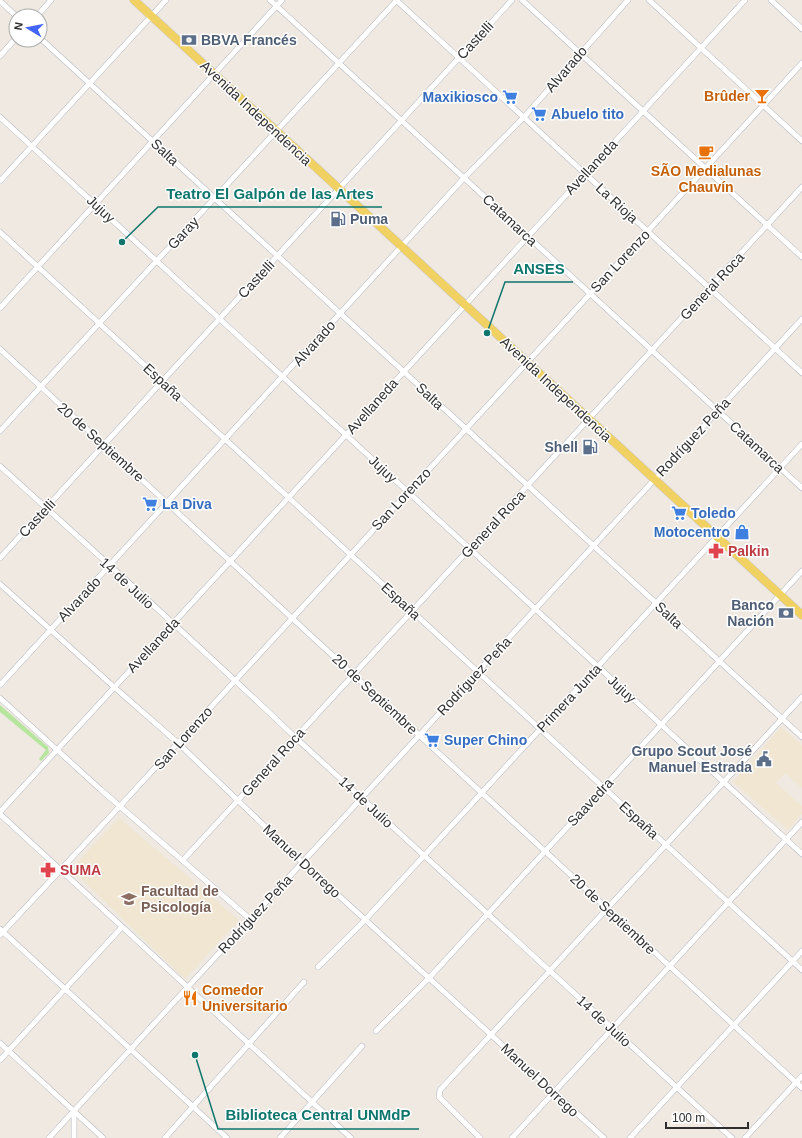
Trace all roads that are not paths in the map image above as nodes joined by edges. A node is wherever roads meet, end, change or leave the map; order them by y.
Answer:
1 (51, 0) edge
2 (134, 0) edge
3 (166, 0) edge
4 (270, 0) edge
5 (282, 0) edge
6 (397, 0) edge
7 (512, 0) edge
8 (522, 0) edge
9 (628, 0) edge
10 (649, 0) edge
11 (745, 0) edge
12 (771, 0) edge
13 (0, 1) edge
14 (277, 6) junction
15 (8, 8) edge
16 (44, 8) edge
17 (151, 16) junction
18 (802, 29) edge
19 (48, 45) edge
20 (8, 47) edge
21 (701, 48) junction
22 (579, 53) junction
23 (0, 56) edge
24 (459, 58) junction
25 (339, 63) junction
26 (802, 63) edge
27 (214, 74) junction
28 (89, 83) junction
29 (763, 105) junction
30 (643, 111) junction
31 (0, 117) edge
32 (524, 117) junction
33 (401, 120) junction
34 (276, 132) junction
35 (152, 141) junction
36 (802, 141) edge
37 (32, 146) junction
38 (705, 168) junction
39 (585, 174) junction
40 (464, 178) junction
41 (0, 180) edge
42 (802, 187) edge
43 (339, 189) junction
44 (215, 198) junction
45 (95, 204) junction
46 (768, 225) junction
47 (648, 231) junction
48 (0, 232) edge
49 (528, 236) junction
50 (402, 247) junction
51 (278, 256) junction
52 (802, 257) edge
53 (157, 261) junction
54 (38, 266) junction
55 (710, 288) junction
56 (590, 294) junction
57 (465, 304) junction
58 (0, 308) edge
59 (340, 314) junction
60 (220, 319) junction
61 (802, 319) edge
62 (100, 324) junction
63 (775, 348) junction
64 (0, 349) edge
65 (652, 351) junction
66 (527, 362) junction
67 (404, 372) junction
68 (802, 373) edge
69 (283, 377) junction
70 (162, 381) junction
71 (41, 387) junction
72 (717, 411) junction
73 (589, 420) junction
74 (466, 429) junction
75 (0, 431) edge
76 (346, 435) junction
77 (225, 439) junction
78 (802, 444) edge
79 (104, 445) junction
80 (0, 466) edge
81 (780, 468) junction
82 (654, 479) junction
83 (528, 486) junction
84 (802, 488) edge
85 (408, 492) junction
86 (288, 497) junction
87 (167, 502) junction
88 (46, 508) junction
89 (717, 537) junction
90 (593, 546) junction
91 (470, 549) junction
92 (350, 554) junction
93 (0, 558) edge
94 (231, 561) junction
95 (109, 566) junction
96 (802, 571) edge
97 (0, 584) edge
98 (780, 595) junction
99 (656, 603) junction
100 (535, 609) junction
101 (412, 611) junction
102 (802, 615) edge
103 (293, 617) junction
104 (172, 624) junction
105 (51, 630) junction
106 (719, 661) junction
107 (598, 667) junction
108 (478, 672) junction
109 (354, 675) junction
110 (236, 680) junction
111 (0, 685) edge
112 (114, 688) junction
113 (802, 697) edge
114 (0, 698) edge
115 (782, 719) junction
116 (661, 725) junction
117 (540, 729) junction
118 (419, 735) junction
119 (802, 737) edge
120 (296, 738) junction
121 (178, 743) junction
122 (56, 750) junction
123 (724, 782) junction
124 (604, 787) junction
125 (482, 793) junction
126 (361, 798) junction
127 (239, 800) junction
128 (120, 806) junction
129 (0, 813) edge
130 (802, 822) edge
131 (786, 840) junction
132 (666, 845) junction
133 (545, 851) junction
134 (802, 854) edge
135 (424, 856) junction
136 (183, 860) junction
137 (302, 862) junction
138 (61, 869) junction
139 (728, 902) junction
140 (607, 909) junction
141 (487, 914) junction
142 (250, 919) junction
143 (365, 920) junction
144 (122, 927) junction
145 (1, 932) edge
146 (802, 951) edge
147 (792, 961) junction
148 (670, 966) junction
149 (318, 967) dead end
150 (802, 970) edge
151 (550, 971) junction
152 (429, 978) junction
153 (304, 982) dead end
154 (187, 988) junction
155 (65, 989) junction
156 (733, 1025) junction
157 (612, 1029) junction
158 (376, 1031) dead end
159 (491, 1035) junction
160 (0, 1043) edge
161 (249, 1045) junction
162 (362, 1046) dead end
163 (131, 1049) junction
164 (9, 1051) junction
165 (0, 1060) edge
166 (802, 1076) edge
167 (796, 1083) junction
168 (676, 1087) junction
169 (802, 1088) edge
170 (554, 1093) junction
171 (312, 1102) junction
172 (193, 1106) junction
173 (74, 1111) junction
174 (49, 1138) edge
175 (74, 1138) edge
176 (103, 1138) edge
177 (165, 1138) edge
178 (227, 1138) edge
179 (280, 1138) edge
180 (351, 1138) edge
181 (480, 1138) edge
182 (512, 1138) edge
183 (604, 1138) edge
184 (630, 1138) edge
185 (732, 1138) edge
186 (745, 1138) edge

1 - 16 street
2 - 17 main road, Avenida Independencia
3 - 17 street
4 - 14 street, Catamarca
5 - 14 street
6 - 24 street, La Rioja
6 - 25 street, Garay
7 - 24 street, Castelli
8 - 22 street
9 - 22 street, Alvarado
10 - 21 street
11 - 21 street, Avellaneda
12 - 18 street
13 - 15 street
14 - 25 street, Catamarca
14 - 27 street
17 - 27 main road, Avenida Independencia
17 - 28 street
19 - 28 street, Salta
20 - 23 street
21 - 29 street
21 - 30 street, Avellaneda
22 - 30 street
22 - 32 street, Alvarado
24 - 32 street, La Rioja
24 - 33 street, Castelli
25 - 33 street, Catamarca
25 - 34 street, Garay
26 - 29 street, San Lorenzo
27 - 34 main road, Avenida Independencia
27 - 35 street
28 - 35 street, Salta
28 - 37 street
29 - 36 street
29 - 38 street, San Lorenzo
30 - 38 street
30 - 39 street, Avellaneda
31 - 37 street, Jujuy
32 - 39 street, La Rioja
32 - 40 street, Alvarado
33 - 40 street, Catamarca
33 - 43 street, Castelli
34 - 43 main road, Avenida Independencia
34 - 44 street, Garay
35 - 44 street, Salta
35 - 45 street
37 - 41 street
37 - 45 street, Jujuy
38 - 46 street
38 - 47 street, San Lorenzo
39 - 47 street, La Rioja
39 - 49 street, Avellaneda
40 - 49 street, Catamarca
40 - 50 street, Alvarado
42 - 46 street, General Roca
43 - 50 main road, Avenida Independencia
43 - 51 street, Castelli
44 - 51 street, Salta
44 - 53 street, Garay
45 - 53 street, Jujuy
45 - 54 street
46 - 52 street
46 - 55 street, General Roca
47 - 55 street, La Rioja
47 - 56 street, San Lorenzo
48 - 54 street, España
49 - 56 street, Catamarca
49 - 57 street, Avellaneda
50 - 57 main road, Avenida Independencia
50 - 59 street, Alvarado
51 - 59 street, Salta
51 - 60 street, Castelli
53 - 60 street, Jujuy
53 - 62 street, Garay
54 - 58 street
54 - 62 street, España
55 - 63 street, La Rioja
55 - 65 street, General Roca
56 - 65 street, Catamarca
56 - 66 street, San Lorenzo
57 - 66 main road, Avenida Independencia
57 - 67 street, Avellaneda
59 - 67 street, Salta
59 - 69 street, Alvarado
60 - 69 street, Jujuy
60 - 70 street, Castelli
61 - 63 street, Rodríguez Peña
62 - 70 street, España
62 - 71 street, Garay
63 - 68 street, La Rioja
63 - 72 street, Rodríguez Peña
64 - 71 street, 20 de Septiembre
65 - 72 street, Catamarca
65 - 73 street, General Roca
66 - 73 main road, Avenida Independencia
66 - 74 street, San Lorenzo
67 - 74 street, Salta
67 - 76 street, Avellaneda
69 - 76 street, Jujuy
69 - 77 street, Alvarado
70 - 77 street, España
70 - 79 street, Castelli
71 - 75 street, Garay
71 - 79 street, 20 de Septiembre
72 - 81 street, Catamarca
72 - 82 street, Rodríguez Peña
73 - 82 main road, Avenida Independencia
73 - 83 street, General Roca
74 - 83 street, Salta
74 - 85 street, San Lorenzo
76 - 85 street, Jujuy
76 - 86 street, Avellaneda
77 - 86 street, España
77 - 87 street, Alvarado
78 - 81 street, Primera Junta
79 - 87 street, 20 de Septiembre
79 - 88 street, Castelli
80 - 88 street, 14 de Julio
81 - 84 street, Catamarca
81 - 89 street, Primera Junta
82 - 89 main road, Avenida Independencia
82 - 90 street, Rodríguez Peña
83 - 90 street, Salta
83 - 91 street, General Roca
85 - 91 street, Jujuy
85 - 92 street, San Lorenzo
86 - 92 street, España
86 - 94 street, Avellaneda
87 - 94 street, 20 de Septiembre
87 - 95 street, Alvarado
88 - 93 street, Castelli
88 - 95 street, 14 de Julio
89 - 98 main road, Avenida Independencia
89 - 99 street, Primera Junta
90 - 99 street, Salta
90 - 100 street, Rodríguez Peña
91 - 100 street, Jujuy
91 - 101 street, General Roca
92 - 101 street, España
92 - 103 street, San Lorenzo
94 - 103 street, 20 de Septiembre
94 - 104 street, Avellaneda
95 - 104 street, 14 de Julio
95 - 105 street, Alvarado
96 - 98 street, Saavedra
97 - 105 street, Manuel Dorrego
98 - 102 main road, Avenida Independencia
98 - 106 street, Saavedra
99 - 106 street, Salta
99 - 107 street, Primera Junta
100 - 107 street, Jujuy
100 - 108 street, Rodríguez Peña
101 - 108 street, España
101 - 109 street, General Roca
103 - 109 street, 20 de Septiembre
103 - 110 street, San Lorenzo
104 - 110 street, 14 de Julio
104 - 112 street, Avellaneda
105 - 111 street, Alvarado
105 - 112 street, Manuel Dorrego
106 - 115 street, Salta
106 - 116 street, Saavedra
107 - 116 street, Jujuy
107 - 117 street, Primera Junta
108 - 117 street, España
108 - 118 street, Rodríguez Peña
109 - 118 street, 20 de Septiembre
109 - 120 street, General Roca
110 - 120 street, 14 de Julio
110 - 121 street, San Lorenzo
112 - 121 street, Manuel Dorrego
112 - 122 street, Avellaneda
113 - 115 street
114 - 122 street
115 - 119 street, Salta
115 - 123 street
116 - 123 street, Jujuy
116 - 124 street, Saavedra
117 - 124 street, España
117 - 125 street, Primera Junta
118 - 125 street, 20 de Septiembre
118 - 126 street, Rodríguez Peña
120 - 126 street, 14 de Julio
120 - 127 street, General Roca
121 - 127 street, Manuel Dorrego
121 - 128 street, San Lorenzo
122 - 128 street
122 - 129 street, Avellaneda
123 - 131 street, Jujuy
123 - 132 street
124 - 132 street, España
124 - 133 street, Saavedra
125 - 133 street, 20 de Septiembre
125 - 135 street, Primera Junta
126 - 135 street, 14 de Julio
126 - 137 street, Rodríguez Peña
127 - 136 street, General Roca
127 - 137 street, Manuel Dorrego
128 - 136 street
128 - 138 street, San Lorenzo
129 - 138 street
130 - 131 street
131 - 134 street, Jujuy
131 - 139 street
132 - 139 street, España
132 - 140 street
133 - 140 street, 20 de Septiembre
133 - 141 street, Saavedra
135 - 141 street, 14 de Julio
135 - 143 street, Primera Junta
136 - 142 street
137 - 142 street, Rodríguez Peña
137 - 143 street, Manuel Dorrego
138 - 144 street
138 - 145 street, San Lorenzo
139 - 147 street, España
139 - 148 street
140 - 148 street, 20 de Septiembre
140 - 151 street
141 - 151 street, 14 de Julio
141 - 152 street, Saavedra
142 - 154 street, Rodríguez Peña
143 - 149 street, Primera Junta
143 - 152 street, Manuel Dorrego
144 - 154 street
144 - 155 street
145 - 155 street
146 - 147 street
147 - 150 street, España
147 - 156 street
148 - 156 street, 20 de Septiembre
148 - 157 street
151 - 157 street, 14 de Julio
151 - 159 street
152 - 158 street, Saavedra
152 - 159 street, Manuel Dorrego
153 - 161 street
154 - 161 street
154 - 163 street, Rodríguez Peña
155 - 163 street
155 - 164 street
156 - 167 street, 20 de Septiembre
156 - 168 street
157 - 168 street, 14 de Julio
157 - 170 street
159 - 170 street, Manuel Dorrego
159 - 181 street
160 - 164 street
161 - 171 street
161 - 172 street
162 - 171 street
163 - 172 street
163 - 173 street, Rodríguez Peña
164 - 165 street
164 - 173 street
166 - 167 street
167 - 169 street, 20 de Septiembre
167 - 186 street
168 - 184 street
168 - 185 street, 14 de Julio
170 - 182 street
170 - 183 street, Manuel Dorrego
171 - 179 street
171 - 180 street
172 - 177 street
172 - 178 street
173 - 174 street, Rodríguez Peña
173 - 175 street
173 - 176 street

